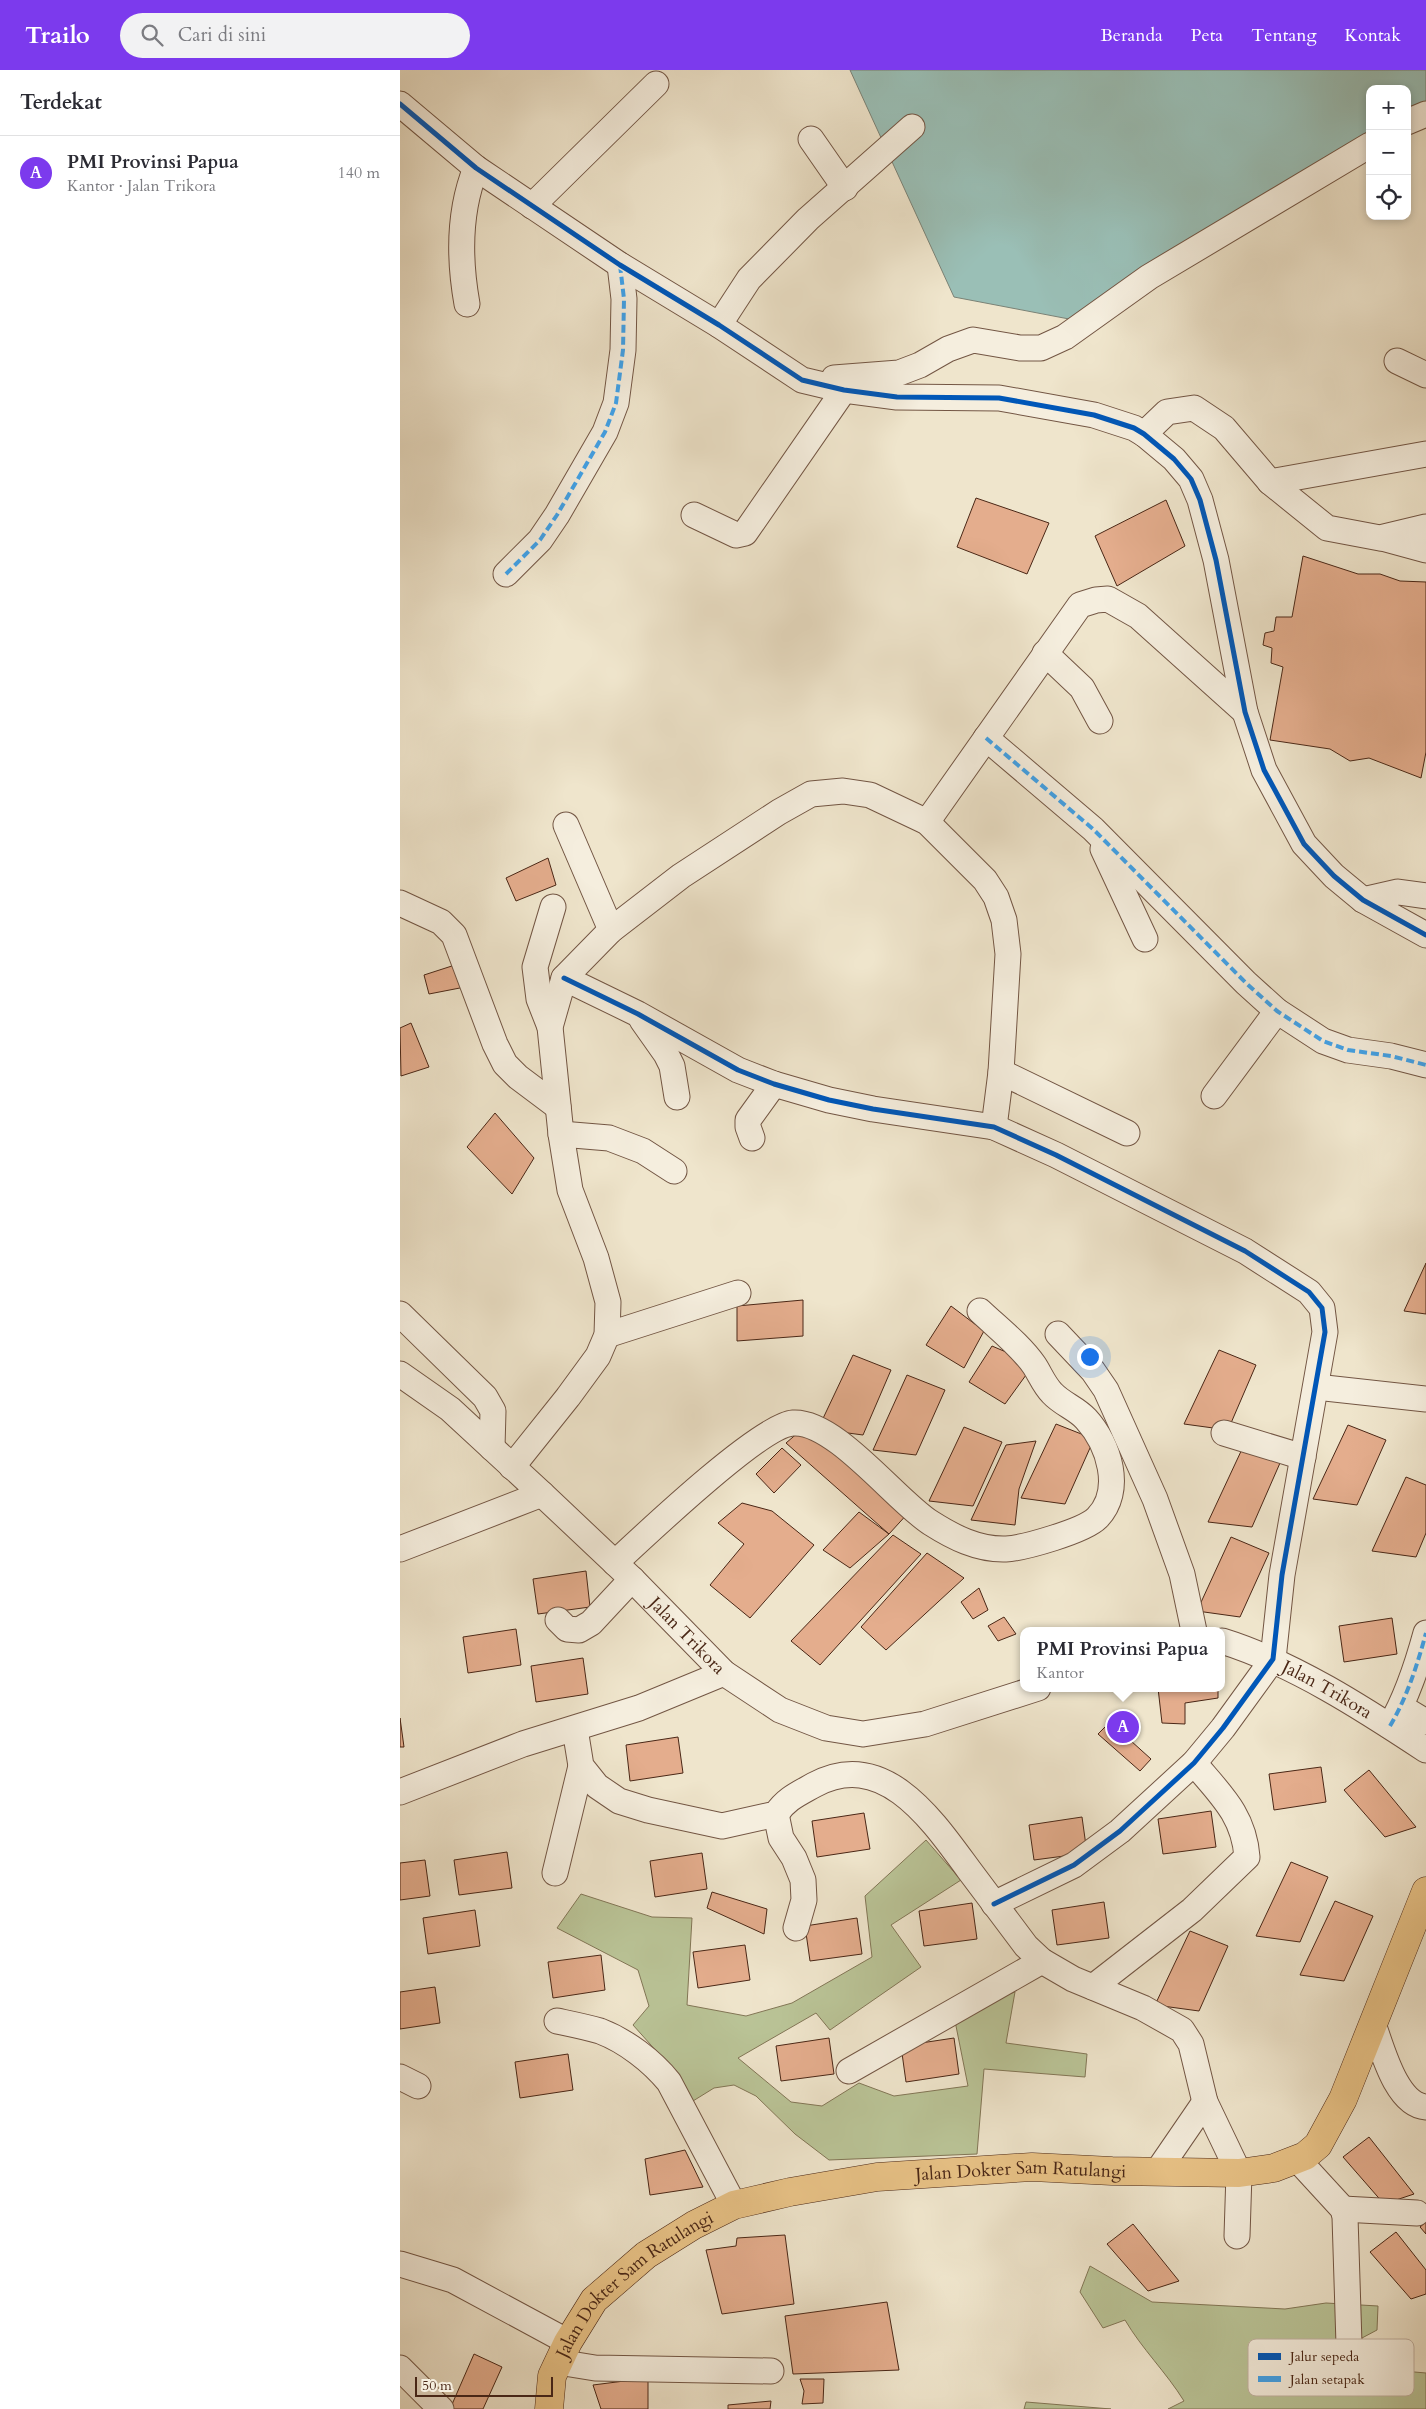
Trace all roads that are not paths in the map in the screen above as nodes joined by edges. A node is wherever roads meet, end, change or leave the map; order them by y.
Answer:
1 (656, 84) dead end
2 (400, 104) edge
3 (1426, 114) edge
4 (1411, 120) edge
5 (912, 127) dead end
6 (811, 139) dead end
7 (1366, 147) edge
8 (476, 168) junction
9 (845, 188) junction
10 (532, 206) junction
11 (620, 265) junction
12 (467, 304) dead end
13 (719, 325) junction
14 (1397, 361) dead end
15 (1426, 375) edge
16 (802, 380) junction
17 (844, 390) junction
18 (1144, 434) junction
19 (1426, 454) edge
20 (1270, 482) junction
21 (694, 515) dead end
22 (1426, 527) edge
23 (1380, 538) junction
24 (1426, 550) edge
25 (506, 574) dead end
26 (1045, 653) junction
27 (1245, 712) junction
28 (1100, 721) dead end
29 (986, 738) junction
30 (927, 822) junction
31 (566, 824) dead end
32 (1093, 829) junction
33 (1426, 896) edge
34 (1363, 900) junction
35 (400, 903) edge
36 (553, 907) dead end
37 (611, 930) junction
38 (1426, 935) edge
39 (1145, 939) dead end
40 (564, 978) junction
41 (1277, 1011) junction
42 (638, 1014) junction
43 (550, 1027) junction
44 (1426, 1065) edge
45 (1001, 1072) junction
46 (774, 1084) junction
47 (1214, 1096) dead end
48 (677, 1097) dead end
49 (558, 1107) junction
50 (994, 1127) junction
51 (1127, 1132) dead end
52 (561, 1134) junction
53 (752, 1138) dead end
54 (674, 1171) dead end
55 (738, 1293) dead end
56 (980, 1311) dead end
57 (400, 1314) edge
58 (1058, 1334) dead end
59 (607, 1335) junction
60 (400, 1374) edge
61 (1316, 1387) junction
62 (1426, 1399) edge
63 (1224, 1434) dead end
64 (492, 1448) junction
65 (1303, 1457) junction
66 (512, 1467) junction
67 (542, 1494) junction
68 (400, 1549) edge
69 (623, 1571) junction
70 (558, 1620) dead end
71 (1193, 1627) edge
72 (1426, 1633) edge
73 (1225, 1642) edge
74 (1273, 1659) junction
75 (724, 1673) junction
76 (1025, 1692) edge
77 (1396, 1717) junction
78 (1426, 1722) edge
79 (574, 1729) junction
80 (1426, 1750) edge
81 (1194, 1763) junction
82 (580, 1766) junction
83 (403, 1795) edge
84 (776, 1814) junction
85 (555, 1873) dead end
86 (1426, 1891) edge
87 (994, 1904) junction
88 (796, 1928) dead end
89 (1042, 1961) junction
90 (1093, 1987) junction
91 (557, 2021) dead end
92 (1373, 2024) junction
93 (849, 2071) dead end
94 (1205, 2102) junction
95 (1426, 2107) edge
96 (1298, 2160) junction
97 (1157, 2172) junction
98 (1239, 2173) junction
99 (734, 2205) junction
100 (1343, 2210) junction
101 (1417, 2213) dead end
102 (1237, 2236) dead end
103 (400, 2264) edge
104 (1349, 2339) edge
105 (563, 2352) junction
106 (400, 2368) edge
107 (771, 2371) dead end
108 (441, 2409) edge
109 (549, 2409) edge

1 - 10 street
2 - 8 street
3 - 4 street
5 - 9 street
6 - 9 street
7 - 16 street
8 - 10 street
8 - 12 street
9 - 13 street
10 - 11 street
11 - 13 street
11 - 25 street
13 - 16 street
14 - 15 street
16 - 17 street
17 - 18 street
17 - 21 street
18 - 20 street
18 - 27 street
19 - 20 street
20 - 23 street
22 - 23 street
23 - 24 street
26 - 27 street
26 - 28 street
26 - 29 street
27 - 34 street
29 - 30 street
29 - 32 street
30 - 37 street
30 - 45 street
31 - 37 street
32 - 39 street
32 - 41 street
33 - 34 street
34 - 38 street
35 - 49 street
36 - 43 street
37 - 40 street
40 - 42 street
40 - 43 street
41 - 44 street
41 - 47 street
42 - 46 street
42 - 48 street
43 - 49 street
45 - 50 street
45 - 51 street
46 - 50 street
46 - 53 street
49 - 52 street
50 - 61 street
52 - 54 street
52 - 59 street
55 - 59 street
56 - 69 street
57 - 64 street
58 - 71 street
59 - 66 street
60 - 64 street, Jalan Trikora
61 - 62 street
61 - 65 street
63 - 65 street
64 - 66 street, Jalan Trikora
65 - 74 street
66 - 67 street, Jalan Trikora
67 - 68 street
67 - 69 street, Jalan Trikora
69 - 70 street
69 - 75 street, Jalan Trikora
72 - 77 street
73 - 74 street, Jalan Trikora
74 - 77 street, Jalan Trikora
74 - 81 street
75 - 76 street, Jalan Trikora
75 - 79 street
77 - 78 street, Jalan Trikora
77 - 80 street, Jalan Trikora
79 - 82 street
79 - 83 street
81 - 87 street
81 - 90 street
82 - 84 street
82 - 85 street
84 - 87 street
84 - 88 street
86 - 92 main road, Jalan Dokter Sam Ratulangi
87 - 89 street
89 - 90 street
89 - 93 street
90 - 94 street
91 - 99 street
92 - 95 street
92 - 96 main road, Jalan Dokter Sam Ratulangi
94 - 97 street
94 - 98 street
96 - 98 main road, Jalan Dokter Sam Ratulangi
96 - 100 street
97 - 98 main road, Jalan Dokter Sam Ratulangi
97 - 99 main road, Jalan Dokter Sam Ratulangi
98 - 102 street
99 - 105 main road, Jalan Dokter Sam Ratulangi
100 - 101 street
100 - 104 street
103 - 105 street
105 - 107 street
105 - 109 main road, Jalan Dokter Sam Ratulangi
106 - 108 street

